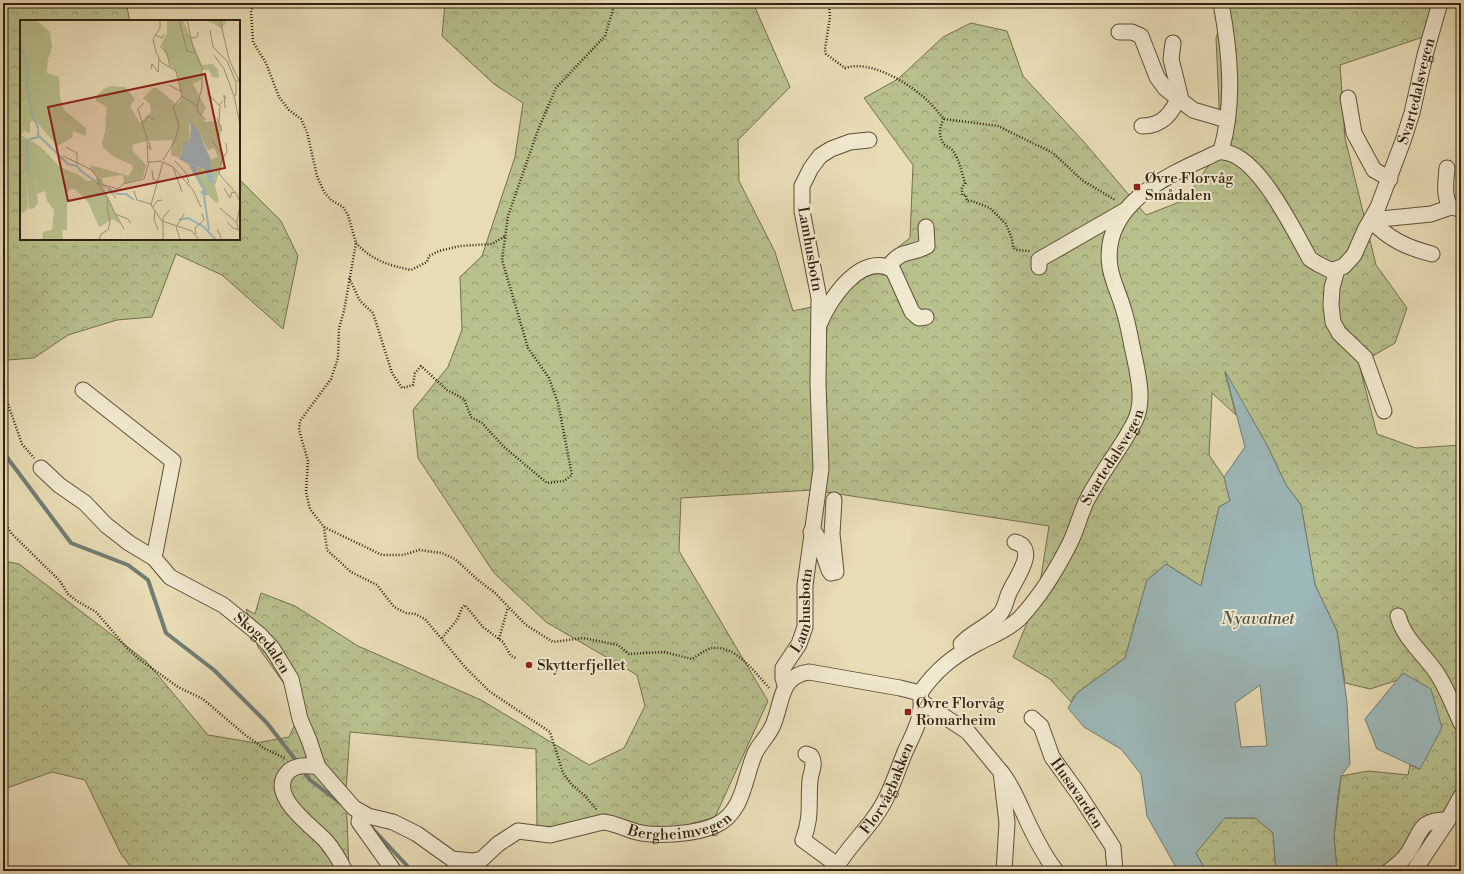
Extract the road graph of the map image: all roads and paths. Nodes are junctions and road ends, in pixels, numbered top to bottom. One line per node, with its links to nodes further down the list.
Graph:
1 (255, 3): 22 (path)
2 (615, 3): 21 (path)
3 (829, 3): 10 (path)
4 (1220, 3): 11 (street)
5 (1440, 3): 16 (street, Svartedalsvegen)
6 (1120, 32): 9 (street)
7 (1173, 43): 9 (street)
8 (1348, 98): 16 (street)
9 (1178, 99): 11 (street); 12 (street)
10 (944, 120): 17 (path); 23 (path)
11 (1228, 120): 14 (street)
12 (1142, 126)
13 (869, 140): 30 (street, Lamhusbotn)
14 (1221, 151): 17 (street, Svartedalsvegen); 27 (street)
15 (1447, 168): 18 (street)
16 (1390, 179): 19 (street, Svartedalsvegen)
17 (1126, 208): 23 (street, Svartedalsvegen); 45 (street, Svartedalsvegen)
18 (1456, 208): 19 (street)
19 (1371, 220): 24 (street); 27 (street, Svartedalsvegen)
20 (926, 227): 25 (street)
21 (505, 235): 22 (path); 28 (path)
22 (356, 243): 28 (path)
23 (1050, 253): 26 (street, Svartedalsvegen)
24 (1432, 254)
25 (889, 267): 29 (street); 30 (street, Lamhusbotn)
26 (1039, 267)
27 (1337, 269): 33 (street)
28 (349, 277): 37 (path)
29 (926, 317)
30 (818, 327): 38 (street, Lamhusbotn)
31 (3, 390): 34 (path)
32 (83, 390): 40 (street)
33 (1384, 411)
34 (41, 468): 40 (street, Skogedalen)
35 (834, 500): 38 (street, Lamhusbotn)
36 (3, 520): 53 (path)
37 (324, 527): 41 (path); 43 (path)
38 (811, 532): 47 (street, Lamhusbotn)
39 (1015, 542): 45 (street, Svartedalsvegen)
40 (154, 558): 54 (street, Skogedalen)
41 (508, 606): 44 (path); 49 (path)
42 (1398, 616): 51 (street)
43 (442, 638): 44 (path); 59 (path)
44 (499, 639): 46 (path)
45 (957, 656): 48 (street, Svartedalsvegen)
46 (516, 658)
47 (785, 684): 48 (street); 49 (street, Bergheimvegen)
48 (921, 698): 55 (street); 60 (street, Florvågbakken)
49 (781, 701): 59 (street, Bergheimvegen)
50 (1032, 718): 65 (street, Husavarden)
51 (1461, 723)
52 (806, 754): 60 (street, Florvågbakken)
53 (301, 765): 54 (street); 61 (street)
54 (318, 767): 57 (street, Bergheimvegen)
55 (1002, 772): 63 (street); 64 (street)
56 (1461, 796): 58 (street)
57 (362, 813): 59 (street, Bergheimvegen); 62 (street)
58 (1448, 820): 66 (street); 67 (street)
59 (602, 822)
60 (836, 868)
61 (345, 871)
62 (394, 871)
63 (1004, 871)
64 (1056, 871)
65 (1115, 871)
66 (1389, 871)
67 (1414, 871)

